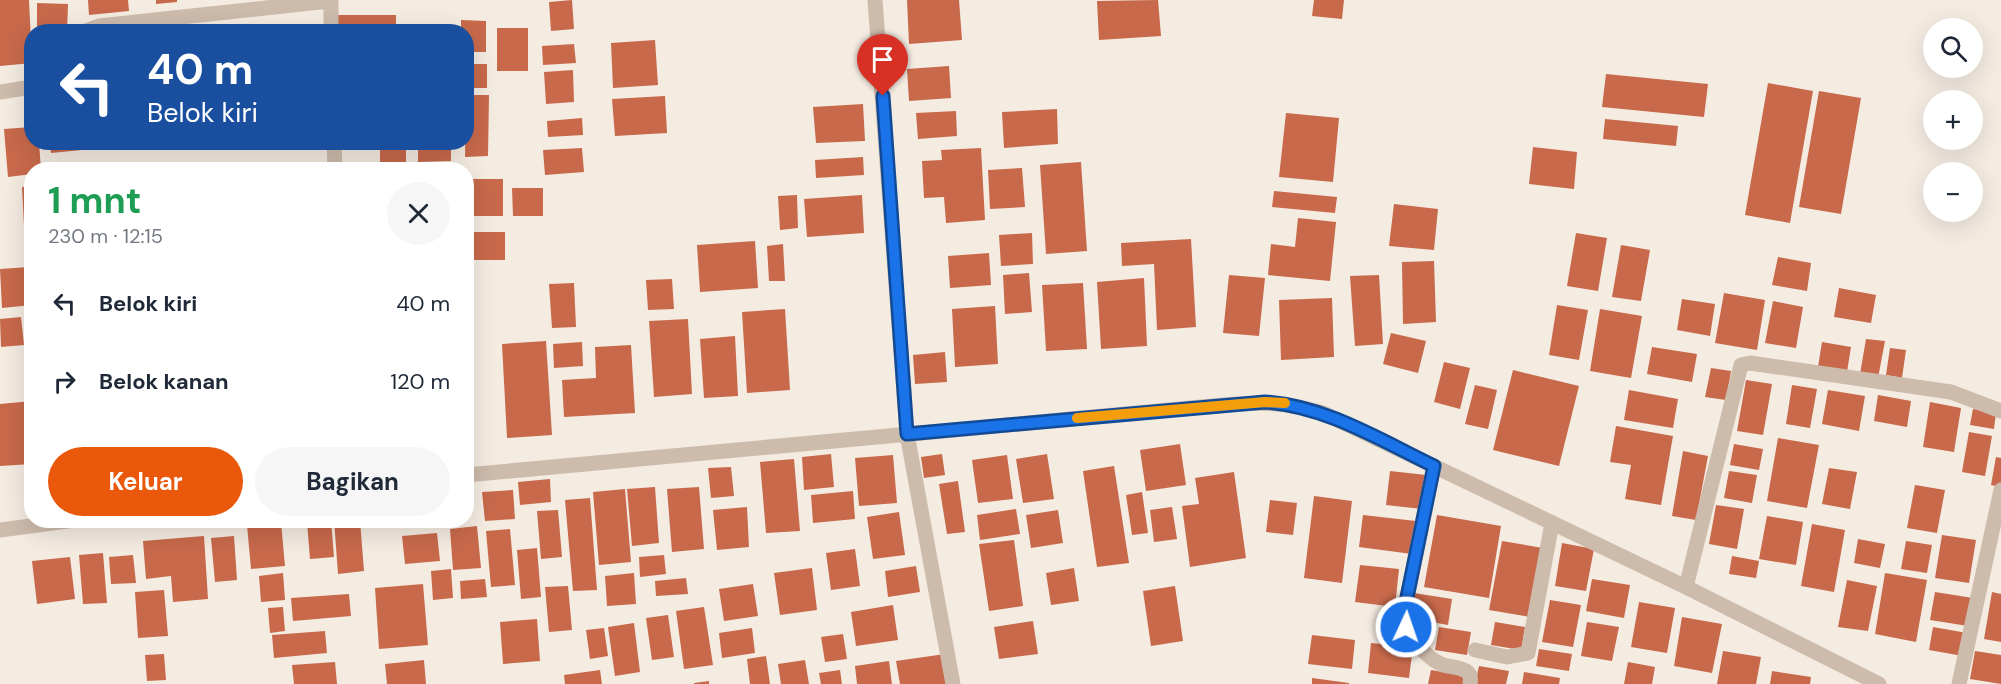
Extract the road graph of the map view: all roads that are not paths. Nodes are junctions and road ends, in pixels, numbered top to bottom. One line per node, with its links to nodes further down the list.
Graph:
1 (875, 0): 8 (street)
2 (330, 1): 3 (street); 4 (street)
3 (117, 24)
4 (331, 24)
5 (24, 88): 6 (street)
6 (0, 92)
7 (2001, 411): 15 (street)
8 (907, 434): 9 (street); 10 (street); 17 (street)
9 (1434, 466): 12 (street); 18 (street)
10 (474, 475)
11 (2001, 490): 20 (street)
12 (1552, 523): 15 (street); 16 (street)
13 (24, 527): 14 (street)
14 (0, 530)
15 (1686, 587): 19 (street)
16 (1475, 650)
17 (953, 684)
18 (1470, 684)
19 (1879, 684)
20 (1959, 684)

